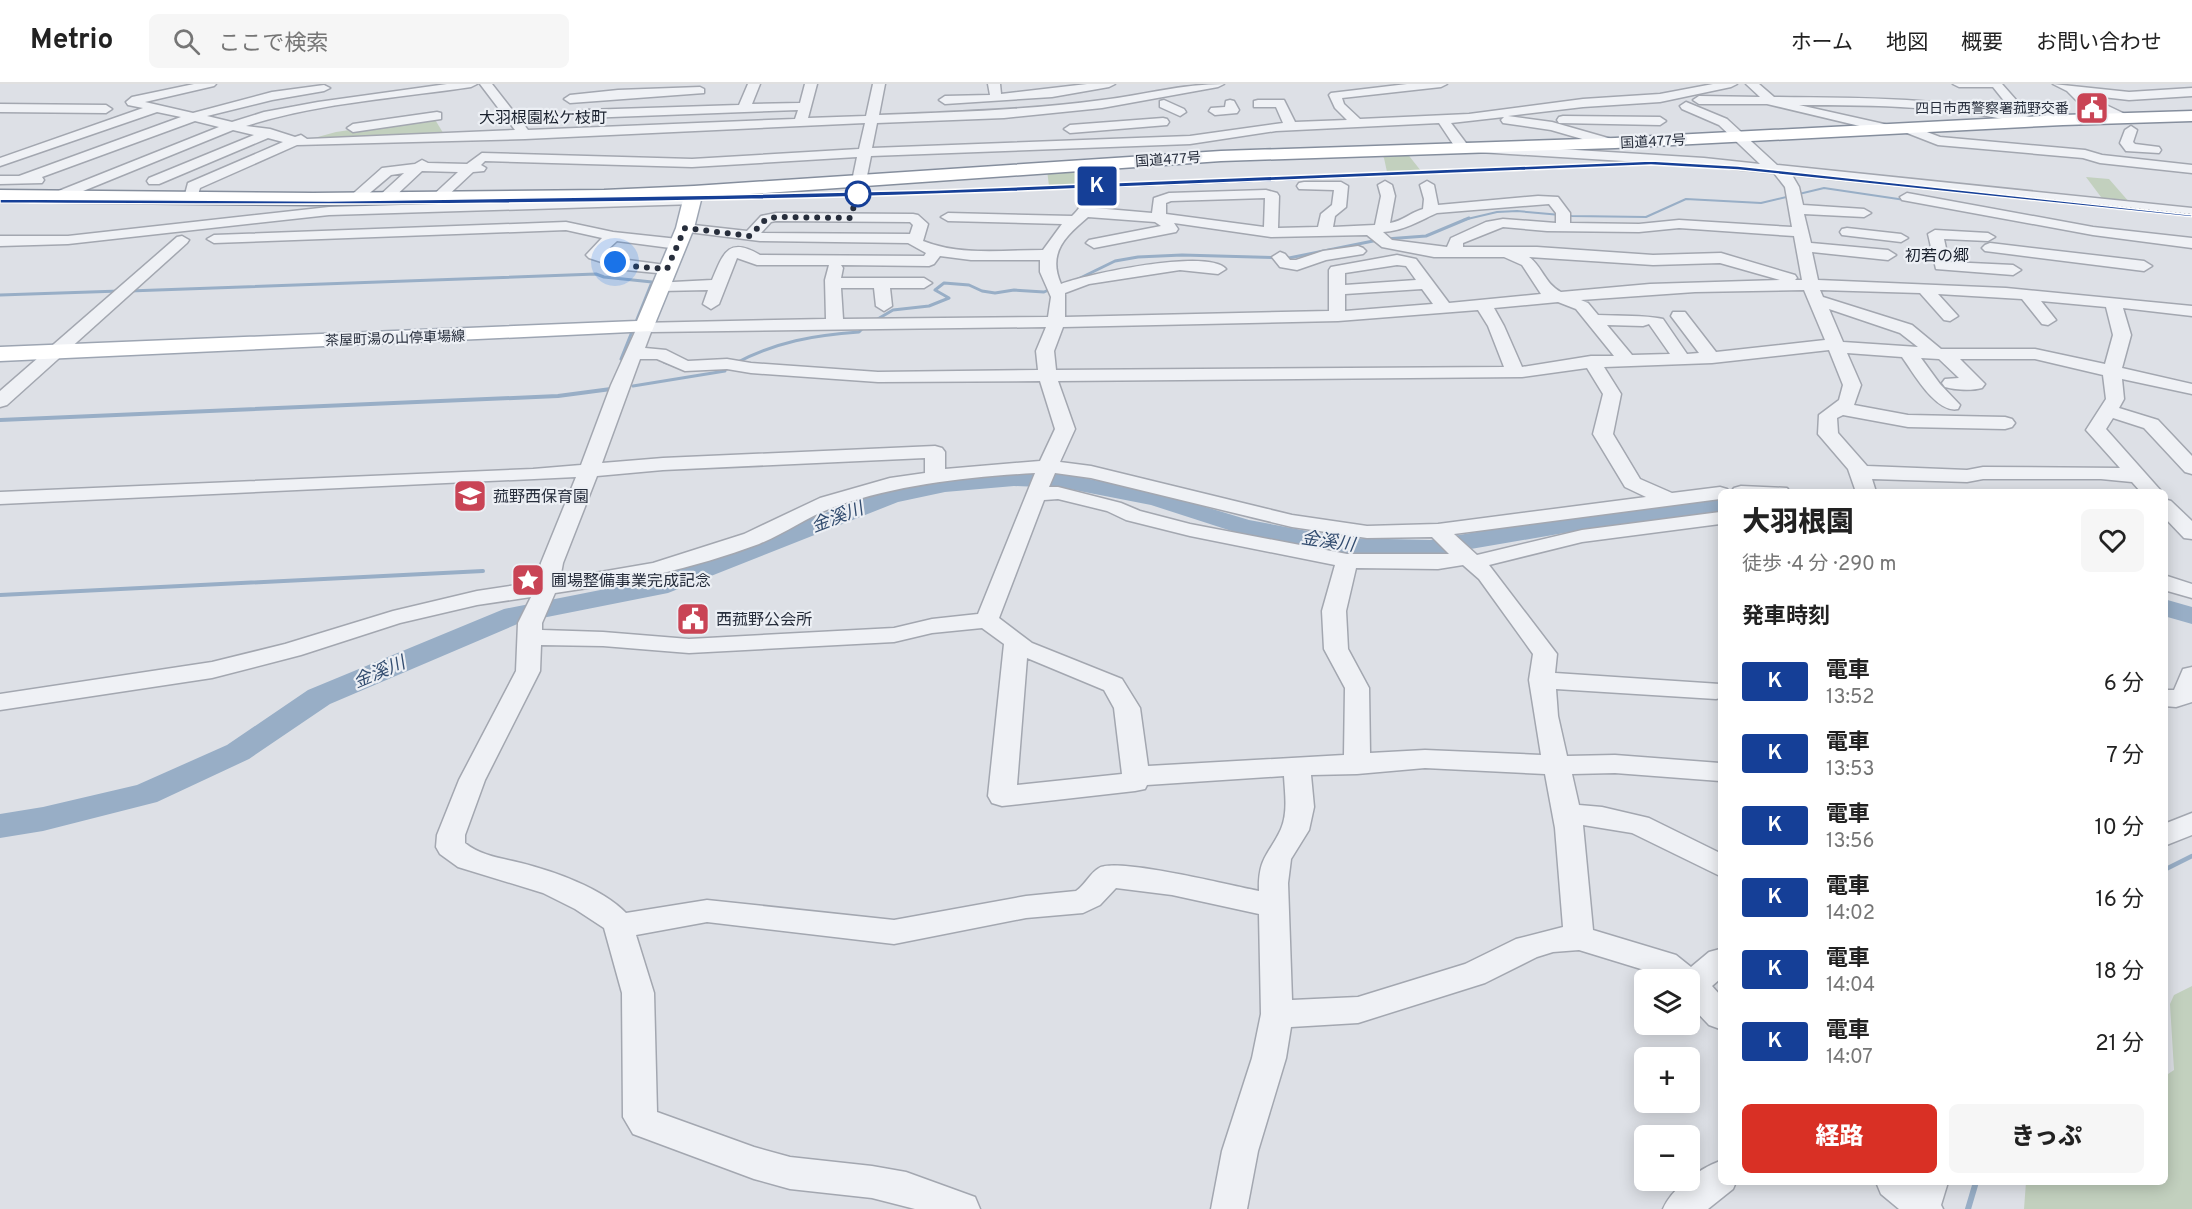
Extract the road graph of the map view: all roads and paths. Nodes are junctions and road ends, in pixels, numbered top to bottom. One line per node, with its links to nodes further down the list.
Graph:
1 (210, 84): 19 (street)
2 (276, 84): 21 (street)
3 (471, 84): 26 (street)
4 (486, 84): 86 (street)
5 (754, 84): 51 (street)
6 (811, 84): 46 (street)
7 (879, 84): 68 (street)
8 (946, 84): 37 (street)
9 (994, 84): 35 (street)
10 (1109, 84): 35 (street)
11 (1213, 84): 31 (street)
12 (1441, 84): 74 (street)
13 (1643, 84): 36 (street)
14 (1731, 84): 20 (street)
15 (1752, 84): 40 (street)
16 (1959, 84): 18 (street)
17 (1995, 84): 18 (street); 66 (street)
18 (1978, 85): 44 (street)
19 (181, 86): 38 (street)
20 (1708, 86): 36 (street)
21 (256, 87)
22 (334, 87): 59 (street)
23 (559, 87): 45 (street)
24 (1621, 87): 36 (street)
25 (2070, 87): 29 (street); 76 (street)
26 (418, 88): 42 (street); 77 (street)
27 (701, 91): 45 (street); 53 (street)
28 (1564, 91): 41 (street)
29 (2192, 92)
30 (220, 93): 50 (street)
31 (1165, 93): 34 (street); 54 (street); 56 (street)
32 (1270, 94): 79 (street)
33 (1528, 95): 48 (street)
34 (1190, 97)
35 (996, 98): 37 (street)
36 (1663, 98): 39 (street); 41 (street); 61 (street)
37 (945, 100): 63 (street)
38 (132, 102): 50 (street); 52 (street)
39 (1750, 102): 40 (street); 61 (street)
40 (1772, 102): 71 (street); 81 (street)
41 (1583, 103): 48 (street); 69 (street)
42 (429, 104): 57 (street); 60 (street)
43 (1230, 104): 55 (street)
44 (1995, 105)
45 (577, 106): 53 (street); 83 (street)
46 (805, 106): 51 (street); 75 (street)
47 (1395, 106): 65 (street)
48 (1549, 107): 58 (street)
49 (0, 108): 52 (street)
50 (157, 108): 59 (street); 103 (street)
51 (744, 108): 53 (street)
52 (106, 109): 67 (street)
53 (692, 111)
54 (1050, 111): 63 (street); 82 (street)
55 (1215, 111)
56 (1180, 112)
57 (352, 115)
58 (1484, 115): 64 (street); 80 (street)
59 (192, 116): 77 (street); 116 (street)
60 (437, 116): 90 (street); 91 (street)
61 (1711, 116): 88 (street)
62 (2192, 116): 76 (highway, 国道477号)
63 (944, 117): 68 (street)
64 (1442, 119): 65 (street); 89 (street)
65 (1412, 120): 74 (street)
66 (2063, 120): 71 (highway, 国道477号); 76 (highway, 国道477号)
67 (68, 121)
68 (873, 121): 75 (street); 99 (street)
69 (1617, 121): 70 (street); 80 (street)
70 (1660, 121)
71 (2030, 121): 81 (highway, 国道477号)
72 (1163, 122): 73 (street)
73 (1141, 123): 82 (street); 93 (street)
74 (1357, 123): 79 (street)
75 (800, 124): 83 (street)
76 (2126, 124): 98 (street)
77 (232, 126): 84 (street); 117 (street)
78 (290, 126): 84 (street)
79 (1290, 126): 93 (street)
80 (1556, 127): 94 (street)
81 (1898, 128): 88 (highway, 国道477号); 92 (street)
82 (1065, 129): 95 (street)
83 (575, 133): 86 (street)
84 (266, 134): 91 (street); 118 (street)
85 (998, 134): 96 (street)
86 (525, 135): 90 (street)
87 (961, 135): 97 (street)
88 (1739, 136): 94 (highway, 国道477号); 110 (street)
89 (1469, 137): 94 (highway, 国道477号); 106 (highway, 国道477号); 110 (street)
90 (451, 138): 91 (street)
91 (296, 141): 119 (street)
92 (1935, 141): 100 (street); 108 (street)
93 (1151, 142): 95 (street)
94 (1610, 143)
95 (1051, 146): 96 (street); 106 (street)
96 (1004, 147): 97 (street)
97 (965, 148): 99 (street)
98 (2154, 150)
99 (864, 153): 105 (street); 120 (street)
100 (1929, 153)
101 (482, 157): 102 (street); 104 (street); 107 (street)
102 (589, 161): 105 (street); 105 (street); 113 (street)
103 (0, 162)
104 (423, 162): 107 (street); 112 (street); 130 (street)
105 (658, 162): 114 (street)
106 (1077, 166): 120 (highway, 国道477号); 143 (street)
107 (471, 167): 109 (street); 128 (street)
108 (2192, 169)
109 (506, 171)
110 (1778, 171): 134 (street); 136 (street); 140 (street)
111 (366, 172): 112 (street)
112 (388, 172): 129 (street)
113 (568, 175)
114 (638, 176)
115 (0, 180): 116 (street)
116 (21, 180): 117 (street)
117 (95, 181): 118 (street); 125 (street)
118 (142, 181): 119 (street)
119 (205, 181): 127 (street)
120 (859, 181): 126 (highway, 国道477号)
121 (1385, 185): 154 (street)
122 (1427, 185): 132 (street)
123 (1304, 186): 146 (street)
124 (0, 196): 125 (highway, 国道477号)
125 (56, 197): 127 (highway, 国道477号)
126 (692, 197): 128 (highway, 国道477号); 151 (main road); 159 (street)
127 (191, 198): 129 (highway, 国道477号)
128 (437, 198): 130 (highway, 国道477号)
129 (354, 199): 130 (highway, 国道477号)
130 (384, 199)
131 (815, 200): 138 (street)
132 (1430, 209): 142 (street); 154 (street)
133 (1685, 210): 144 (street)
134 (2192, 212)
135 (1864, 213): 140 (street)
136 (1993, 214): 160 (street); 162 (street)
137 (1767, 215): 140 (street)
138 (807, 217): 152 (street); 156 (street)
139 (948, 217): 143 (street)
140 (1798, 217): 144 (street); 170 (street); 190 (street)
141 (1159, 218): 143 (street); 148 (street); 148 (street); 149 (street)
142 (1563, 219): 145 (street); 165 (street)
143 (1074, 221): 161 (street); 169 (street)
144 (1691, 225): 145 (street)
145 (1626, 226): 179 (street)
146 (1325, 230): 148 (street); 154 (street)
147 (1847, 232): 153 (street)
148 (1272, 233)
149 (1139, 235): 161 (street); 163 (street)
150 (613, 236): 151 (street); 157 (street); 181 (street)
151 (682, 236): 152 (street); 181 (main road)
152 (750, 236): 156 (street)
153 (1884, 236): 155 (street); 170 (street)
154 (1380, 238): 165 (street); 172 (street); 174 (street)
155 (1901, 238)
156 (916, 239): 164 (street)
157 (182, 240): 167 (street); 210 (street)
158 (1685, 240): 173 (street)
159 (0, 241)
160 (1989, 242): 176 (street); 178 (street); 178 (street)
161 (1094, 243): 171 (street)
162 (2192, 243)
163 (1159, 249)
164 (935, 251): 168 (street); 175 (street)
165 (1454, 253): 166 (street)
166 (1509, 254): 179 (street); 193 (street)
167 (0, 255)
168 (971, 255): 169 (street); 180 (street)
169 (1048, 255): 188 (street)
170 (1888, 255): 187 (street)
171 (1111, 259)
172 (1281, 259)
173 (1680, 259): 179 (street); 190 (street)
174 (1397, 260): 185 (street); 191 (street)
175 (836, 261): 182 (street); 186 (street)
176 (2144, 266)
177 (1218, 269): 188 (street)
178 (2013, 270): 192 (street)
179 (1616, 271): 190 (street); 193 (street)
180 (968, 273)
181 (663, 278): 186 (street); 207 (main road)
182 (833, 283): 183 (street); 206 (street)
183 (881, 283): 184 (street); 197 (street)
184 (924, 283)
185 (1427, 284): 191 (street); 198 (street)
186 (718, 285): 195 (street)
187 (1892, 287): 189 (street); 190 (street)
188 (1056, 288): 205 (street)
189 (1924, 288): 192 (street); 202 (street)
190 (1810, 289): 208 (street); 211 (street)
191 (1337, 290): 200 (street)
192 (2035, 295): 194 (street); 204 (street)
193 (1556, 296): 196 (street); 203 (street)
194 (2113, 302): 199 (street); 219 (street)
195 (711, 304)
196 (1483, 304): 198 (street); 218 (street)
197 (884, 306)
198 (1445, 309): 200 (street)
199 (2192, 311)
200 (1337, 316): 205 (street)
201 (1679, 316): 214 (street)
202 (1950, 316)
203 (1593, 320): 215 (street); 216 (street)
204 (2048, 320)
205 (1056, 323): 206 (street); 220 (street)
206 (835, 325): 207 (street)
207 (637, 328): 210 (main road, 茶屋町湯の山停車場線); 213 (street)
208 (1836, 346): 209 (street); 214 (street); 225 (street)
209 (1907, 351): 211 (street); 224 (street)
210 (54, 352): 212 (main road, 茶屋町湯の山停車場線); 223 (street)
211 (1940, 353): 219 (street); 221 (street)
212 (0, 354)
213 (632, 356): 220 (street); 231 (street)
214 (1712, 358): 215 (street)
215 (1682, 359): 216 (street)
216 (1626, 360): 217 (street)
217 (1591, 361): 218 (street); 240 (street)
218 (1515, 372): 220 (street)
219 (2112, 372): 222 (street); 226 (street)
220 (1047, 375): 235 (street)
221 (1951, 383)
222 (2192, 388)
223 (0, 401)
224 (1951, 405)
225 (1843, 409): 227 (street); 232 (street)
226 (2107, 410): 228 (street); 234 (street)
227 (2005, 423)
228 (2169, 444): 229 (street); 230 (street)
229 (2192, 445)
230 (2192, 468)
231 (590, 469): 233 (street); 239 (street); 248 (street)
232 (1859, 472): 234 (street); 236 (street)
233 (934, 476): 235 (street); 248 (street)
234 (2138, 476): 237 (street)
235 (1042, 481): 243 (street); 246 (street); 250 (street)
236 (1865, 489)
237 (2149, 489)
238 (1718, 494): 240 (street)
239 (0, 498)
240 (1671, 500): 243 (street)
241 (2168, 509): 244 (street)
242 (1718, 518): 245 (street)
243 (1440, 532): 245 (street)
244 (2192, 533)
245 (1467, 557): 246 (street); 254 (street)
246 (1347, 561): 258 (street)
247 (2168, 583): 249 (street)
248 (544, 591): 251 (street); 256 (street)
249 (2192, 591)
250 (987, 620): 251 (street); 252 (street)
251 (528, 635): 268 (street)
252 (1016, 642): 262 (street); 262 (street)
253 (2192, 675): 257 (street)
254 (1541, 680): 255 (street); 259 (street)
255 (1718, 691)
256 (0, 702)
257 (2177, 703)
258 (1357, 765): 259 (street); 260 (street)
259 (1555, 765): 261 (street); 263 (street)
260 (1297, 768): 262 (street); 267 (street)
261 (1718, 772)
262 (1136, 776)
263 (1567, 814): 266 (street); 269 (street)
264 (2192, 823): 265 (street)
265 (2168, 834)
266 (1718, 864)
267 (1272, 906): 268 (street); 274 (street)
268 (618, 925): 279 (street)
269 (1579, 938): 271 (street); 274 (street)
270 (1718, 962): 272 (street)
271 (1671, 969)
272 (1700, 975)
273 (1700, 995): 275 (street)
274 (1277, 1014): 280 (street)
275 (1718, 1014)
276 (1718, 1179): 281 (street)
277 (1899, 1185): 278 (street)
278 (1925, 1202)
279 (962, 1209)
280 (1229, 1209)
281 (1681, 1209)

